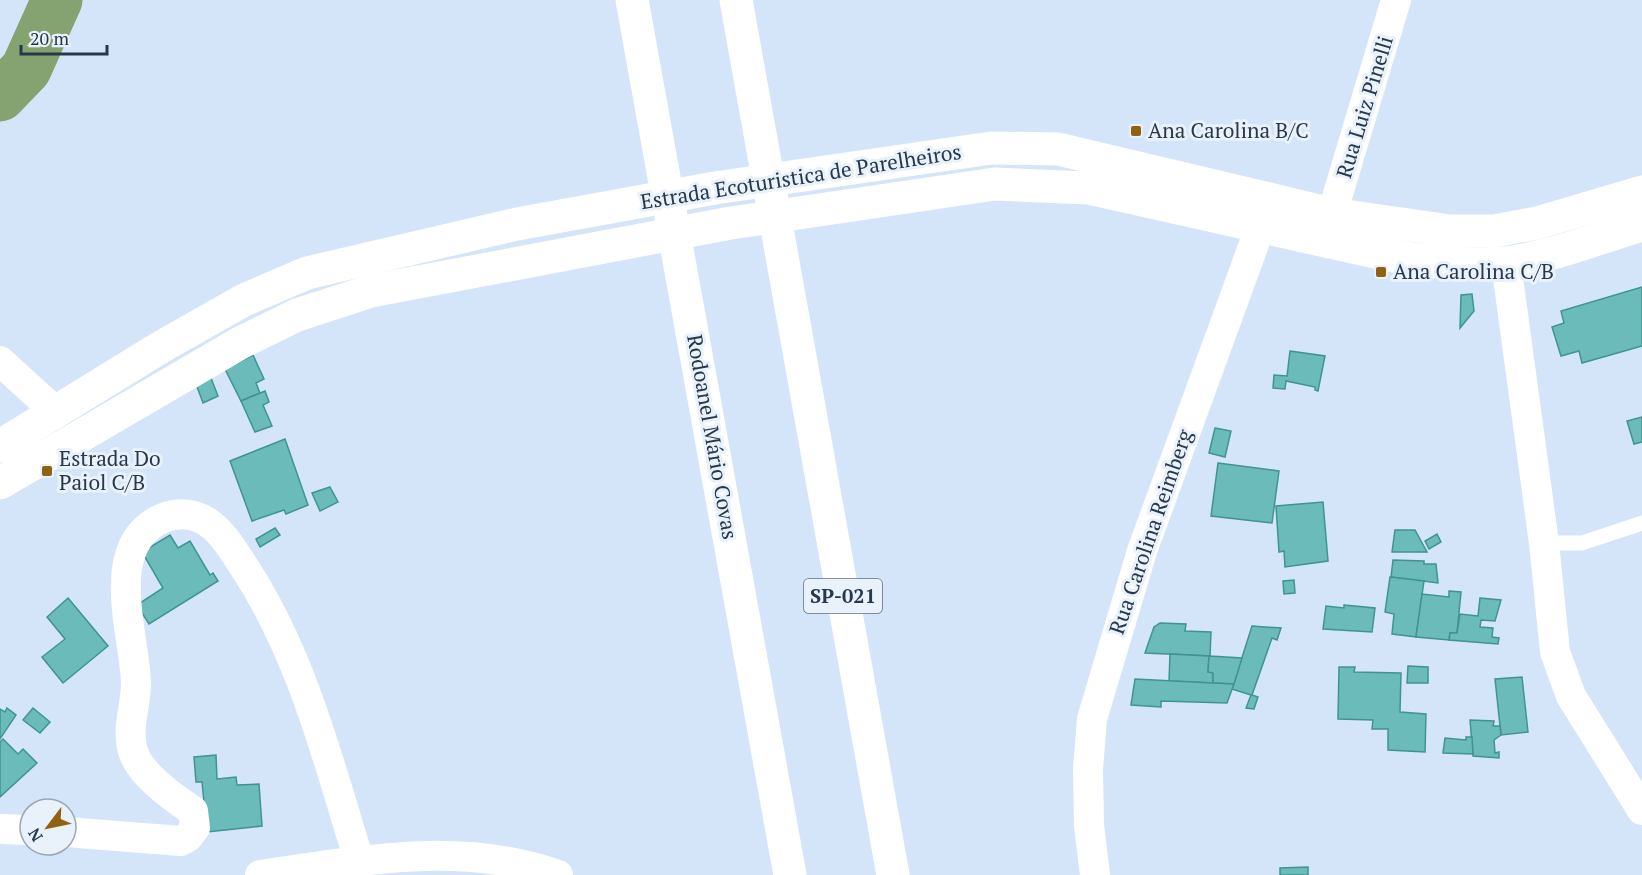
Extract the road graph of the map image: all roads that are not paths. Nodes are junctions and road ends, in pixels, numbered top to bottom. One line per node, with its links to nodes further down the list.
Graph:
1 (632, 0): 22 (main road, Rodoanel Mário Covas)
2 (736, 0): 23 (main road, SP-021)
3 (1396, 0): 6 (street, Rua Luiz Pinelli)
4 (1642, 192): 6 (main road, Estrada Ecoturistica de Parelheiros)
5 (1266, 212): 6 (main road, Estrada Ecoturistica de Parelheiros); 8 (main road, Estrada Ecoturistica de Parelheiros); 10 (main road, Estrada Ecoturistica de Parelheiros); 12 (main road, Estrada Ecoturistica de Parelheiros); 24 (street, Rua Carolina Reimberg)
6 (1332, 214)
7 (1642, 225): 8 (main road, Estrada Ecoturistica de Parelheiros)
8 (1506, 263): 14 (street)
9 (0, 361): 10 (street)
10 (56, 412): 11 (main road, Estrada Ecoturistica de Parelheiros)
11 (0, 446)
12 (0, 483)
13 (1642, 524): 14 (lane)
14 (1544, 543): 15 (street)
15 (1642, 810)
16 (0, 829): 17 (street)
17 (18, 830)
18 (78, 832): 19 (street)
19 (359, 860): 20 (street); 21 (street)
20 (260, 875)
21 (558, 875)
22 (790, 875)
23 (893, 875)
24 (1095, 875)

